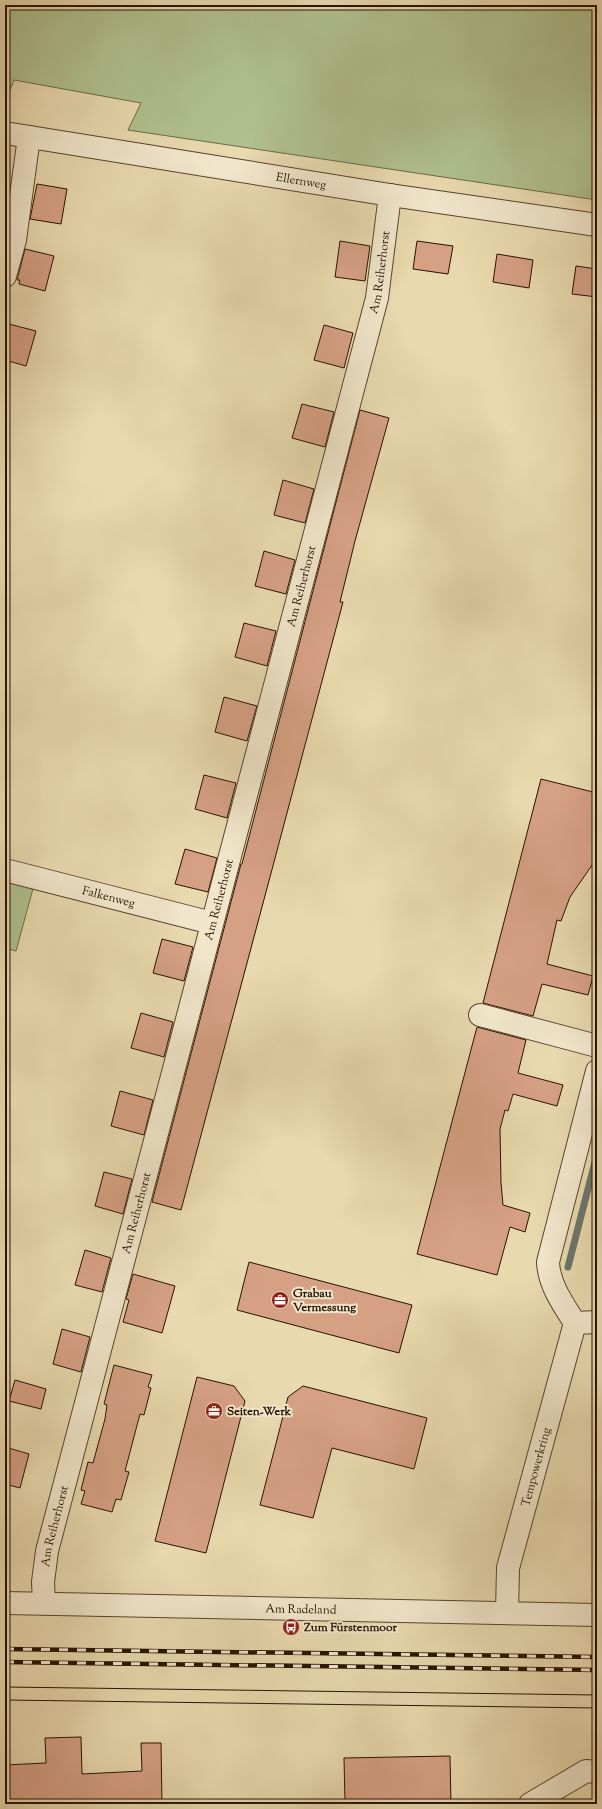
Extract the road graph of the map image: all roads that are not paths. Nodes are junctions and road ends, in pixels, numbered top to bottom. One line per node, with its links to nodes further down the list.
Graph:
1 (5, 133): 2 (street, Ellernweg)
2 (29, 137): 3 (street, Ellernweg); 5 (street)
3 (390, 195): 4 (street, Ellernweg); 7 (street, Am Reiherhorst)
4 (597, 225)
5 (5, 276)
6 (5, 870): 7 (street, Falkenweg)
7 (212, 923): 14 (street, Am Reiherhorst)
8 (480, 1015): 9 (street)
9 (597, 1046)
10 (597, 1071): 12 (street)
11 (597, 1322): 12 (street)
12 (575, 1323): 15 (street, Tempowerkring)
13 (5, 1603): 14 (street, Am Radeland)
14 (44, 1603): 15 (street, Am Radeland)
15 (507, 1612): 16 (street, Am Radeland)
16 (597, 1614)
17 (597, 1772): 18 (street)
18 (560, 1796): 19 (street)
19 (530, 1804)

